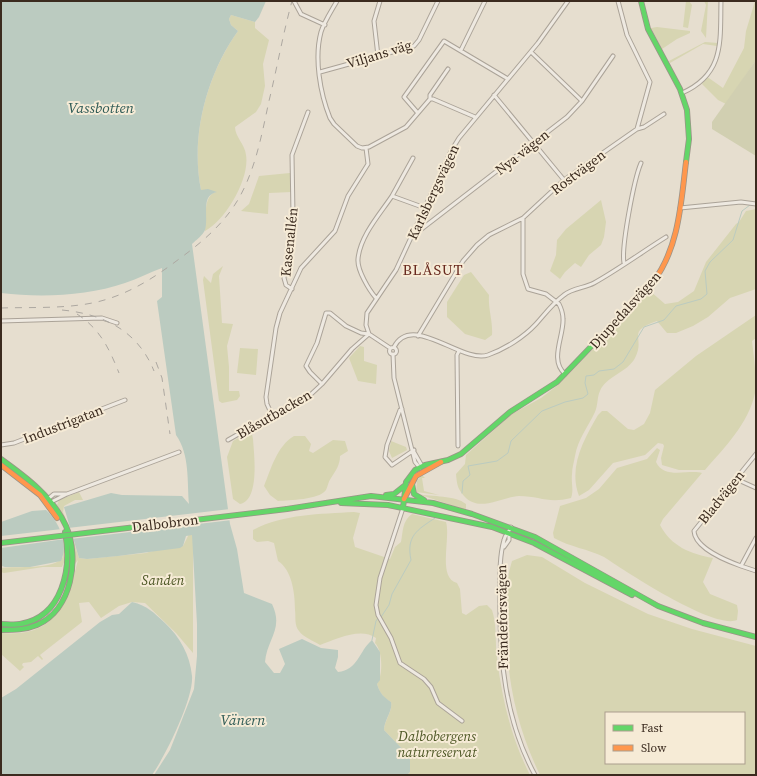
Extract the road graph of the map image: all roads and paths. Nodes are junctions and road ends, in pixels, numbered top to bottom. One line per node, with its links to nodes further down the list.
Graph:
1 (294, 1): 10 (street)
2 (337, 1): 10 (street)
3 (380, 1): 13 (street)
4 (438, 1): 13 (street, Viljans väg)
5 (485, 1): 11 (street)
6 (568, 1): 12 (street, Karlsbergsvägen)
7 (618, 1): 26 (street)
8 (641, 1): 18 (main road, Djupedalsvägen)
9 (721, 1): 18 (street)
10 (325, 25): 16 (street)
11 (461, 50): 17 (street); 23 (street)
12 (531, 52): 17 (street, Karlsbergsvägen); 21 (street)
13 (378, 56): 16 (street, Viljans väg)
14 (613, 56): 21 (street, Nya vägen)
15 (448, 69): 20 (street)
16 (320, 72): 28 (street)
17 (508, 79): 19 (street, Karlsbergsvägen)
18 (682, 92): 35 (main road, Djupedalsvägen)
19 (494, 95): 25 (street, Karlsbergsvägen); 27 (street)
20 (430, 99): 23 (street); 25 (street)
21 (582, 100): 27 (street, Nya vägen)
22 (308, 112): 40 (street, Kasenallén)
23 (417, 112): 28 (street)
24 (664, 114): 26 (street, Rostvägen)
25 (475, 117): 34 (street, Karlsbergsvägen)
26 (637, 129): 31 (street, Rostvägen)
27 (535, 143): 31 (street); 37 (street, Nya vägen)
28 (366, 148): 40 (street)
29 (413, 158): 32 (street)
30 (641, 163): 39 (street)
31 (564, 180): 36 (street, Rostvägen)
32 (392, 196): 34 (street); 41 (street)
33 (756, 204): 35 (street)
34 (425, 208): 37 (street, Karlsbergsvägen)
35 (680, 208): 51 (main road, Djupedalsvägen)
36 (523, 218): 42 (street); 46 (street, Rostvägen)
37 (416, 231): 41 (street, Karlsbergsvägen)
38 (666, 237): 39 (street)
39 (624, 263): 42 (street)
40 (292, 289): 55 (street, Kasenallén)
41 (376, 298): 45 (street, Karlsbergsvägen)
42 (557, 301): 49 (street); 51 (street)
43 (1, 321): 44 (street)
44 (117, 323)
45 (369, 334): 48 (street); 52 (street, Blåsutbacken); 52 (street)
46 (418, 336): 47 (street); 49 (street)
47 (394, 347): 48 (street); 50 (street)
48 (390, 348): 50 (street)
49 (459, 351): 58 (street)
50 (394, 354): 54 (street)
51 (565, 374): 64 (main road, Djupedalsvägen)
52 (322, 384): 55 (street, Blåsutbacken)
53 (125, 400): 57 (street, Industrigatan)
54 (402, 409): 59 (street); 59 (street)
55 (272, 415): 56 (street, Blåsutbacken)
56 (228, 440)
57 (1, 445)
58 (458, 446)
59 (414, 451): 64 (street)
60 (179, 452): 69 (street)
61 (756, 454): 65 (street, Bladvägen)
62 (1, 459): 72 (main road)
63 (1, 465): 72 (main road)
64 (421, 467): 66 (main road, Djupedalsvägen); 67 (main road, Djupedalsvägen)
65 (736, 479): 68 (street); 80 (street, Bladvägen)
66 (412, 480): 71 (main road, Djupedalsvägen); 74 (main road)
67 (404, 486): 70 (main road); 71 (main road, Djupedalsvägen)
68 (756, 488)
69 (67, 494): 72 (street); 72 (street)
70 (380, 496): 71 (main road, Dalbobron); 73 (main road, Dalbobron)
71 (404, 499): 74 (main road, Dalbobron); 75 (main road, Djupedalsvägen)
72 (49, 501): 83 (main road); 84 (main road)
73 (330, 503): 75 (main road, Dalbobron); 79 (main road, Dalbobron, bridge)
74 (433, 503): 76 (main road)
75 (404, 508): 77 (main road, Dalbobron); 86 (street)
76 (511, 527): 77 (street, Frändeforsvägen); 82 (main road)
77 (509, 533): 82 (main road, Dalbobron); 87 (street, Frändeforsvägen)
78 (756, 538): 80 (street)
79 (1, 543)
80 (741, 566): 81 (street)
81 (756, 571)
82 (645, 600): 85 (main road)
83 (1, 624)
84 (1, 630)
85 (756, 637)
86 (462, 721)
87 (535, 775)

